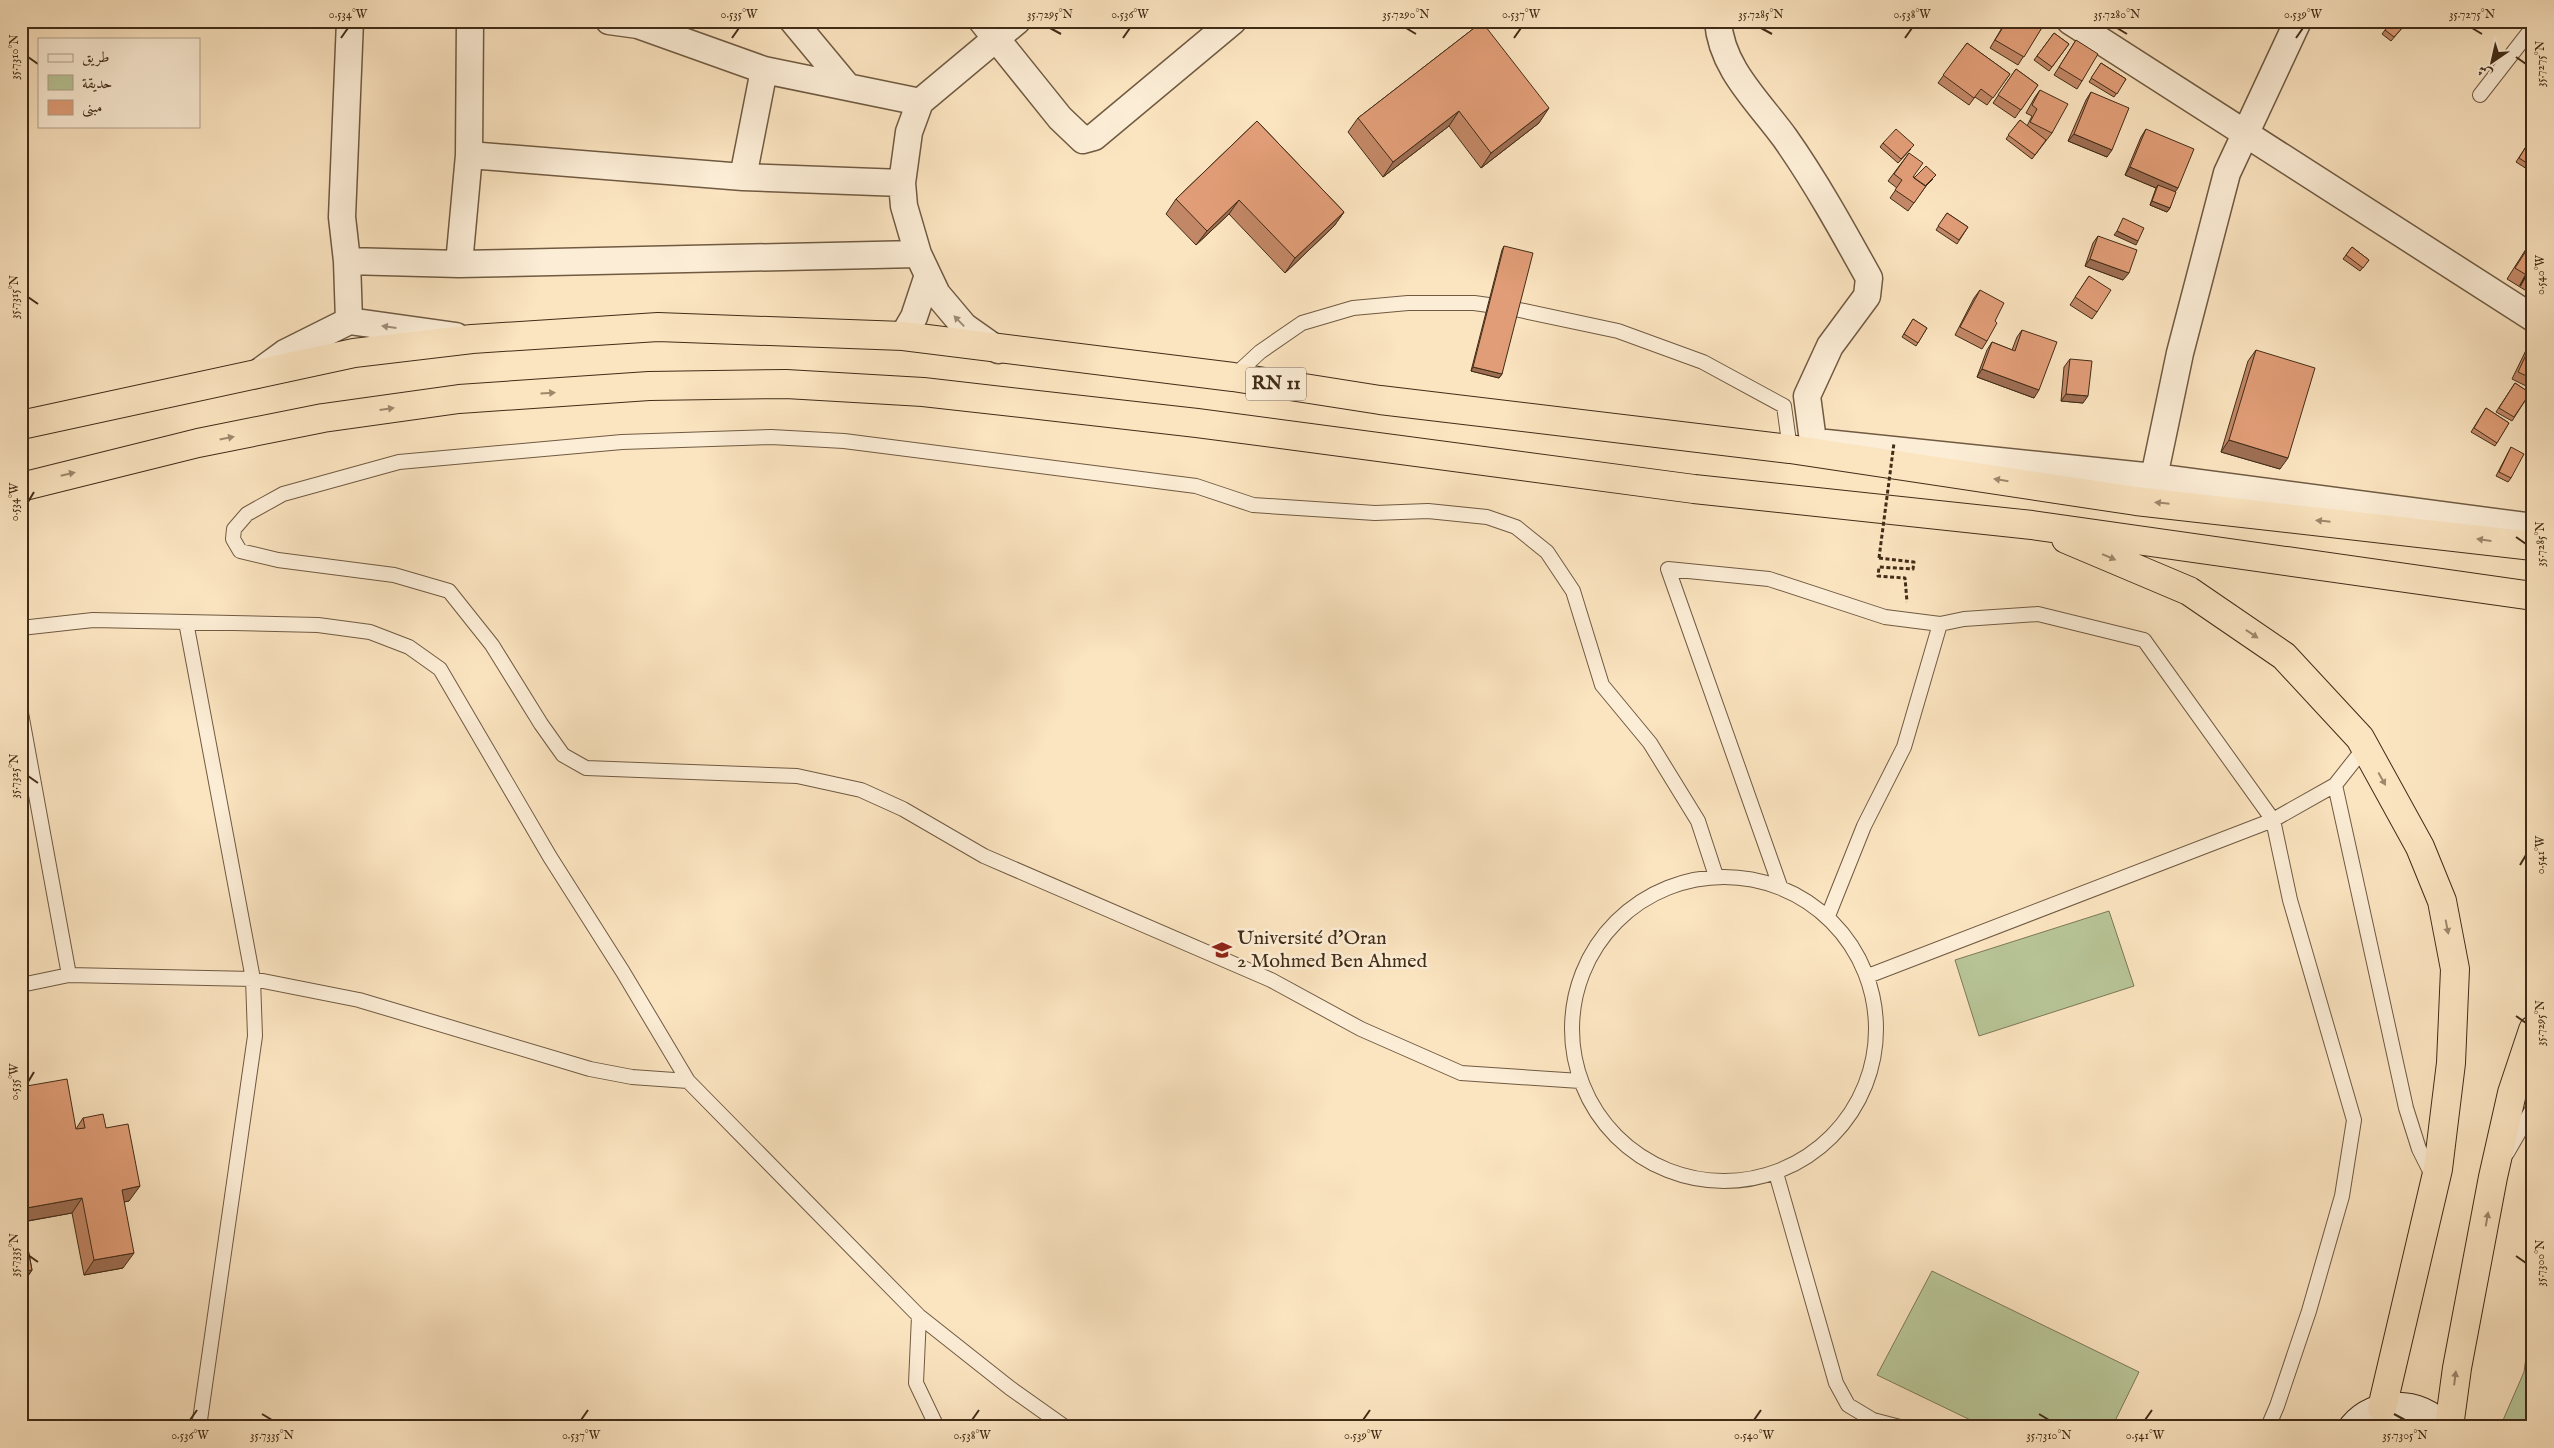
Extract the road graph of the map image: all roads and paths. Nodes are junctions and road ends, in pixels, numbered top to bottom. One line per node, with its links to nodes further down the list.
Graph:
1 (350, 21): 21 (street)
2 (470, 21): 18 (street)
3 (609, 21): 10 (street)
4 (793, 21): 14 (street)
5 (1017, 21): 12 (street)
6 (1233, 21): 12 (street)
7 (1718, 21): 33 (street)
8 (2070, 21): 17 (street)
9 (2298, 21): 17 (street)
10 (636, 23): 13 (street)
11 (2533, 27): 15 (lane)
12 (988, 30): 16 (street)
13 (764, 70): 14 (street); 19 (street)
14 (847, 86): 16 (street)
15 (2480, 96)
16 (920, 102): 20 (street)
17 (2244, 134): 24 (street); 34 (street)
18 (469, 155): 19 (street); 22 (street)
19 (743, 178): 20 (street)
20 (902, 183): 23 (street)
21 (348, 261): 22 (street); 25 (street)
22 (459, 264): 23 (street)
23 (923, 265): 26 (street); 28 (street, one-way to 23)
24 (2533, 318)
25 (349, 321): 27 (street, one-way to 25); 29 (street)
26 (903, 336): 27 (highway, RN 11); 28 (highway, RN 11)
27 (472, 339): 29 (highway, RN 11)
28 (998, 350): 30 (highway, RN 11)
29 (255, 375): 31 (highway, RN 11)
30 (1233, 377): 33 (highway, RN 11); 33 (lane)
31 (21, 425)
32 (1894, 443): 40 (path, bridge)
33 (1801, 445): 34 (street); 38 (highway, RN 11, one-way to 33)
34 (2154, 478): 37 (street)
35 (21, 486): 36 (highway, RN 11, one-way to 36)
36 (2032, 525): 39 (highway, RN 11); 45 (highway, one-way to 45)
37 (2533, 526)
38 (2533, 546)
39 (2533, 596)
40 (1908, 620): 42 (lane); 49 (lane)
41 (186, 622): 43 (lane); 53 (lane); 56 (lane)
42 (1940, 624): 47 (lane); 50 (lane)
43 (21, 628)
44 (21, 713): 51 (lane)
45 (2365, 747): 46 (lane); 61 (highway, one-way to 61)
46 (2335, 786): 47 (lane); 61 (lane)
47 (2273, 820): 52 (lane); 68 (lane)
48 (1716, 876): 49 (lane); 57 (lane); 57 (lane)
49 (1780, 886): 50 (lane)
50 (1828, 916): 52 (lane)
51 (69, 975): 53 (lane); 54 (lane)
52 (1868, 976): 59 (lane)
53 (253, 979): 56 (lane); 64 (lane)
54 (21, 985)
55 (2533, 1030): 60 (highway)
56 (688, 1081): 62 (lane)
57 (1580, 1081): 59 (lane)
58 (2533, 1108): 60 (lane)
59 (1776, 1173): 67 (lane)
60 (2494, 1177): 71 (highway, one-way to 60)
61 (2435, 1181): 63 (highway)
62 (919, 1316): 65 (lane); 66 (lane)
63 (2382, 1408): 69 (main road); 70 (main road)
64 (199, 1427)
65 (937, 1427)
66 (1065, 1427)
67 (1900, 1427)
68 (2268, 1427)
69 (2353, 1427)
70 (2442, 1427)
71 (2449, 1427)

